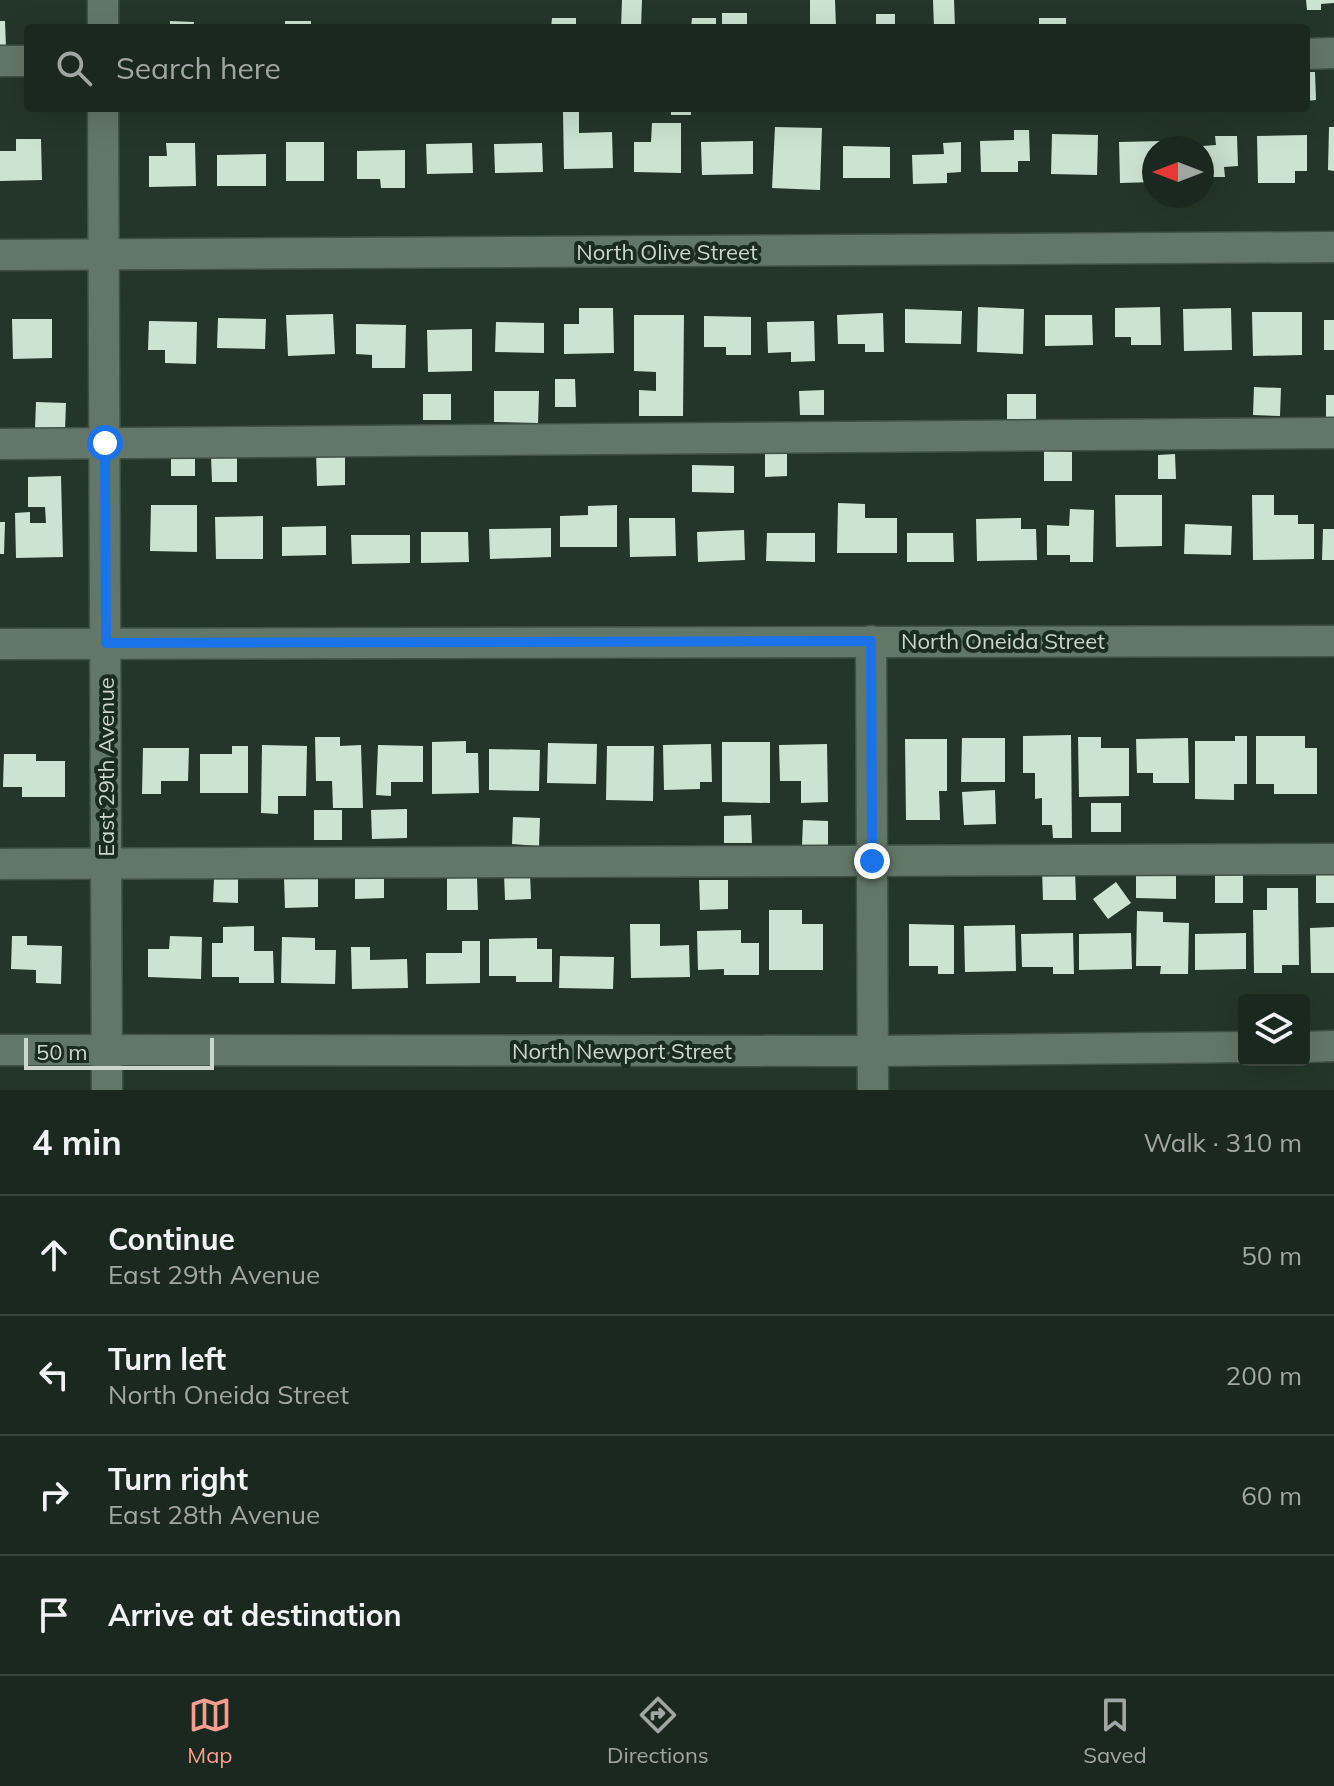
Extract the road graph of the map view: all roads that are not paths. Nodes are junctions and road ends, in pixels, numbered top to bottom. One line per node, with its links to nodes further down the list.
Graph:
1 (103, 0): 2 (street)
2 (103, 24)
3 (1334, 53): 4 (street)
4 (1310, 54)
5 (0, 61): 6 (street)
6 (24, 61)
7 (103, 112): 10 (street, East 29th Avenue)
8 (1334, 247): 10 (street, North Olive Street)
9 (0, 255): 10 (street, North Olive Street)
10 (104, 256): 12 (street, East 29th Avenue)
11 (1334, 433): 12 (street)
12 (105, 443): 13 (street); 16 (street, East 29th Avenue)
13 (0, 444)
14 (871, 641): 15 (street, North Oneida Street); 16 (street, North Oneida Street); 19 (street)
15 (1334, 641)
16 (106, 643): 17 (street, North Oneida Street); 21 (street, East 29th Avenue)
17 (0, 644)
18 (1334, 859): 19 (street)
19 (872, 861): 21 (street); 27 (street)
20 (0, 864): 21 (street)
21 (106, 864): 26 (street, East 29th Avenue)
22 (1334, 1046): 24 (street)
23 (1238, 1047): 27 (street, North Newport Street)
24 (1310, 1047)
25 (0, 1050): 26 (street, North Newport Street)
26 (107, 1050): 27 (street, North Newport Street); 28 (street, East 29th Avenue)
27 (872, 1051): 29 (street)
28 (107, 1090)
29 (873, 1090)

